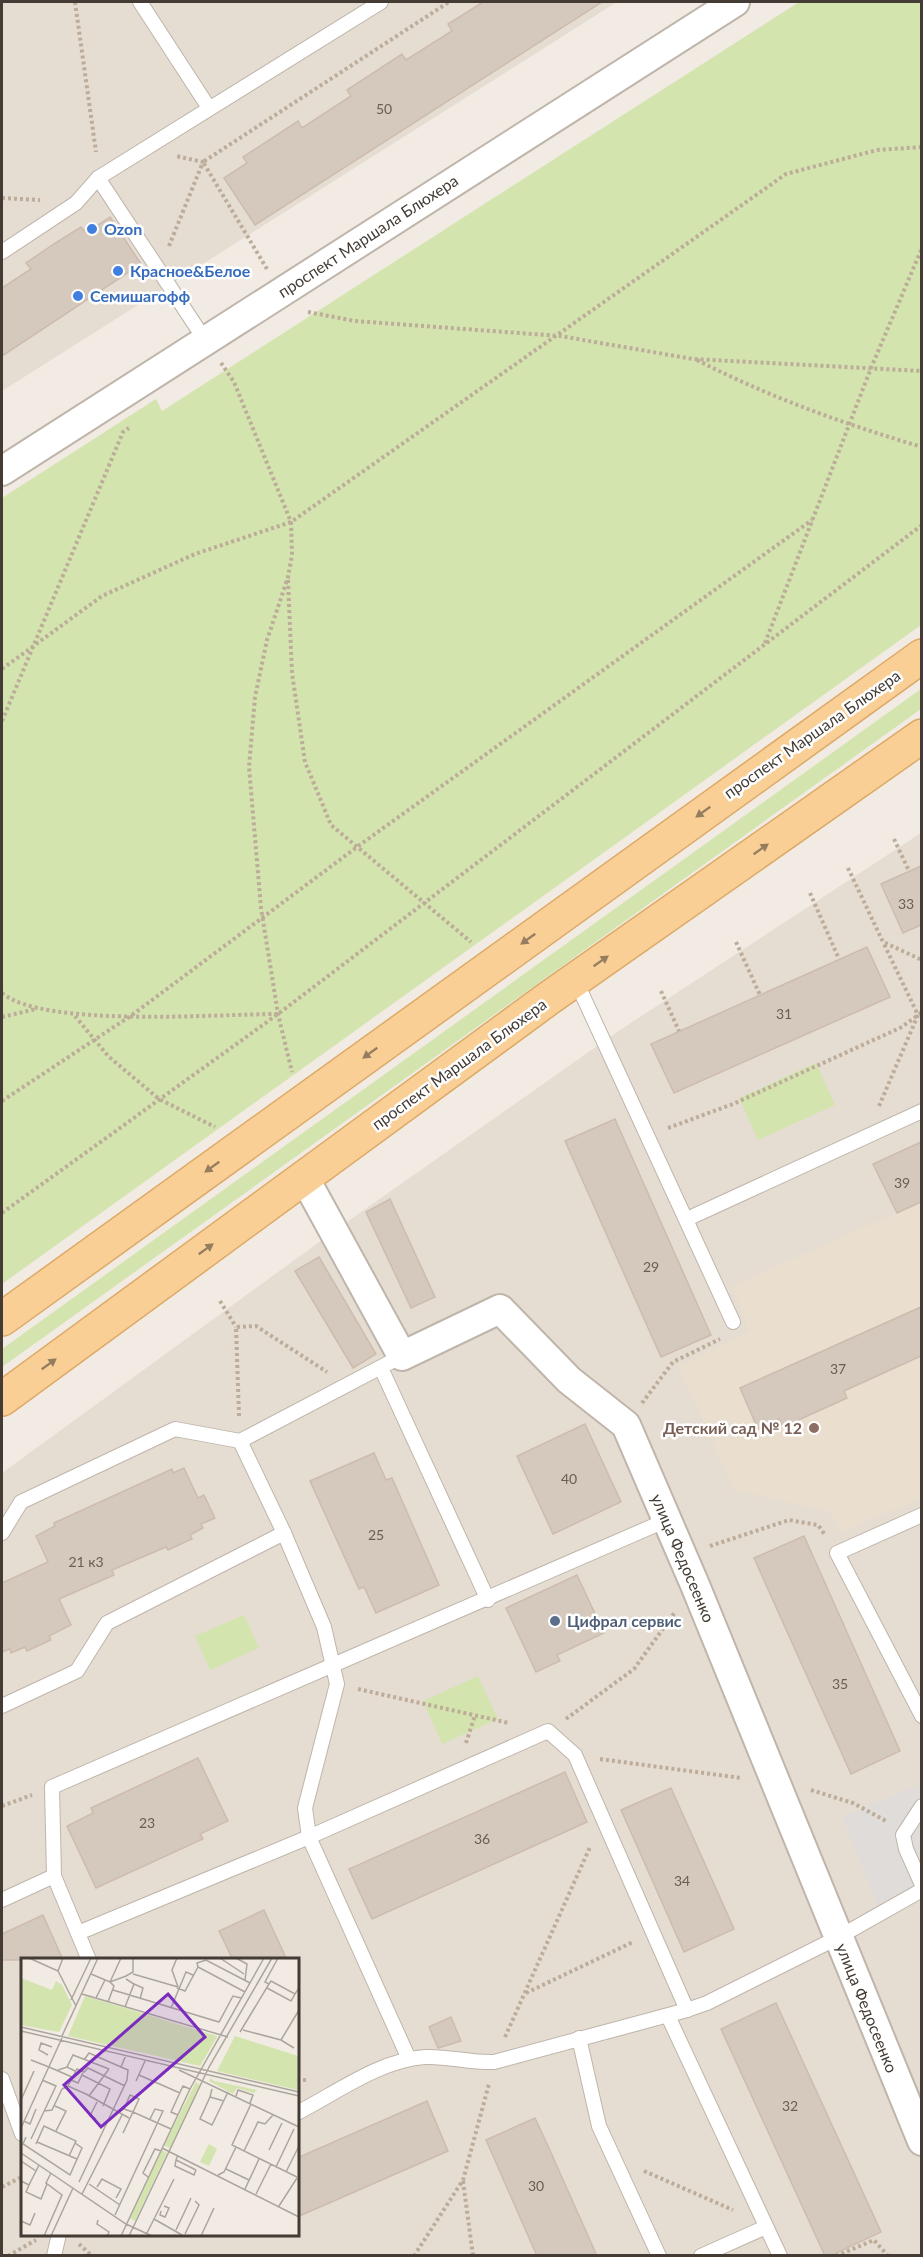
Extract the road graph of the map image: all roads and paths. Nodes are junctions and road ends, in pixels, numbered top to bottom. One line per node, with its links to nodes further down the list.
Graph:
1 (75, 2): 9 (path)
2 (140, 2): 6 (lane)
3 (381, 2): 6 (lane)
4 (449, 2): 8 (path)
5 (735, 2): 13 (street, проспект Маршала Блюхера)
6 (209, 108): 9 (lane)
7 (921, 147): 14 (path)
8 (202, 162): 12 (path); 13 (path)
9 (98, 178): 11 (lane); 12 (lane)
10 (921, 248): 17 (path)
11 (2, 252)
12 (159, 271): 15 (lane)
13 (291, 301): 14 (path); 15 (street, проспект Маршала Блюхера)
14 (560, 336): 16 (path); 24 (path)
15 (213, 351): 22 (street, проспект Маршала Блюхера); 24 (path)
16 (693, 359): 17 (path); 20 (path)
17 (871, 368): 18 (path); 20 (path)
18 (921, 371)
19 (132, 425): 28 (path)
20 (849, 426): 21 (path); 23 (path)
21 (921, 447)
22 (2, 471)
23 (812, 520): 27 (path); 34 (path)
24 (291, 522): 26 (path); 28 (path)
25 (921, 525): 27 (path)
26 (288, 577): 34 (path); 39 (path)
27 (764, 643): 38 (path)
28 (30, 649): 30 (path); 31 (path)
29 (921, 656): 44 (main road, проспект Маршала Блюхера, one-way to 44)
30 (2, 669)
31 (2, 721)
32 (921, 736): 45 (main road, проспект Маршала Блюхера, one-way to 32)
33 (894, 839): 36 (path)
34 (357, 847): 38 (path); 39 (path)
35 (848, 868): 41 (path)
36 (909, 871)
37 (810, 893): 42 (path)
38 (423, 904): 44 (path); 51 (path)
39 (263, 919): 51 (path); 53 (path)
40 (736, 942): 48 (path)
41 (883, 942): 43 (path); 50 (path)
42 (839, 959)
43 (921, 960)
44 (496, 962): 59 (main road, проспект Маршала Блюхера, one-way to 59)
45 (575, 979): 61 (lane); 64 (main road, проспект Маршала Блюхера)
46 (661, 991): 55 (path)
47 (2, 993): 49 (path)
48 (760, 995)
49 (38, 1009): 52 (path); 54 (path)
50 (920, 1013): 61 (path); 62 (path)
51 (278, 1014): 53 (path); 57 (path); 59 (path)
52 (74, 1015): 53 (path); 56 (path)
53 (132, 1015): 56 (path)
54 (2, 1017)
55 (679, 1031)
56 (95, 1040): 57 (path); 58 (path)
57 (159, 1099): 63 (path); 65 (path)
58 (2, 1101)
59 (300, 1103): 63 (main road, проспект Маршала Блюхера)
60 (921, 1111): 62 (lane)
61 (648, 1136): 66 (lane)
62 (866, 1138): 66 (lane)
63 (246, 1142): 68 (main road, проспект Маршала Блюхера, one-way to 68)
64 (304, 1177): 71 (street); 73 (main road, проспект Маршала Блюхера, one-way to 64)
65 (2, 1213)
66 (687, 1218): 69 (lane)
67 (220, 1301): 70 (path)
68 (2, 1318)
69 (733, 1322): 74 (path)
70 (236, 1327): 72 (path); 75 (path)
71 (391, 1362): 72 (lane); 74 (street, улица Федосеенко); 83 (lane)
72 (348, 1385): 75 (lane)
73 (2, 1399)
74 (626, 1425): 77 (street, улица Федосеенко)
75 (240, 1441): 78 (lane); 79 (lane)
76 (921, 1515): 80 (lane)
77 (667, 1520): 81 (street, улица Федосеенко); 83 (lane)
78 (2, 1533)
79 (284, 1533): 84 (lane); 86 (lane)
80 (837, 1553): 81 (path); 87 (lane)
81 (683, 1556): 82 (street, улица Федосеенко)
82 (695, 1585): 88 (path); 99 (street, улица Федосеенко)
83 (488, 1600): 84 (lane)
84 (332, 1664): 85 (lane); 89 (lane)
85 (337, 1684): 88 (path); 92 (lane)
86 (2, 1706)
87 (921, 1716)
88 (548, 1731): 92 (lane); 98 (lane)
89 (52, 1788): 90 (path); 93 (lane)
90 (2, 1806)
91 (921, 1806): 94 (lane)
92 (309, 1837): 97 (lane); 105 (lane)
93 (54, 1876): 96 (lane); 97 (lane)
94 (921, 1885)
95 (921, 1890): 99 (lane)
96 (2, 1900)
97 (78, 1933): 100 (lane)
98 (652, 1933): 101 (path); 102 (lane)
99 (837, 1938): 102 (lane); 109 (street, улица Федосеенко)
100 (87, 1958)
101 (525, 1993)
102 (687, 2010): 103 (lane)
103 (668, 2016): 104 (lane); 114 (lane)
104 (579, 2038): 105 (lane); 110 (lane)
105 (409, 2059): 107 (lane)
106 (2, 2079): 108 (lane)
107 (298, 2112)
108 (19, 2116)
109 (921, 2141)
110 (615, 2160): 114 (path); 120 (lane)
111 (21, 2178): 113 (path)
112 (463, 2180): 119 (path)
113 (2, 2187)
114 (766, 2227): 121 (lane); 122 (lane)
115 (59, 2236): 118 (lane)
116 (37, 2240): 117 (path)
117 (8, 2256)
118 (54, 2256)
119 (473, 2256)
120 (659, 2256)
121 (701, 2256)
122 (780, 2256)
123 (836, 2256): 124 (path)
124 (888, 2256)

